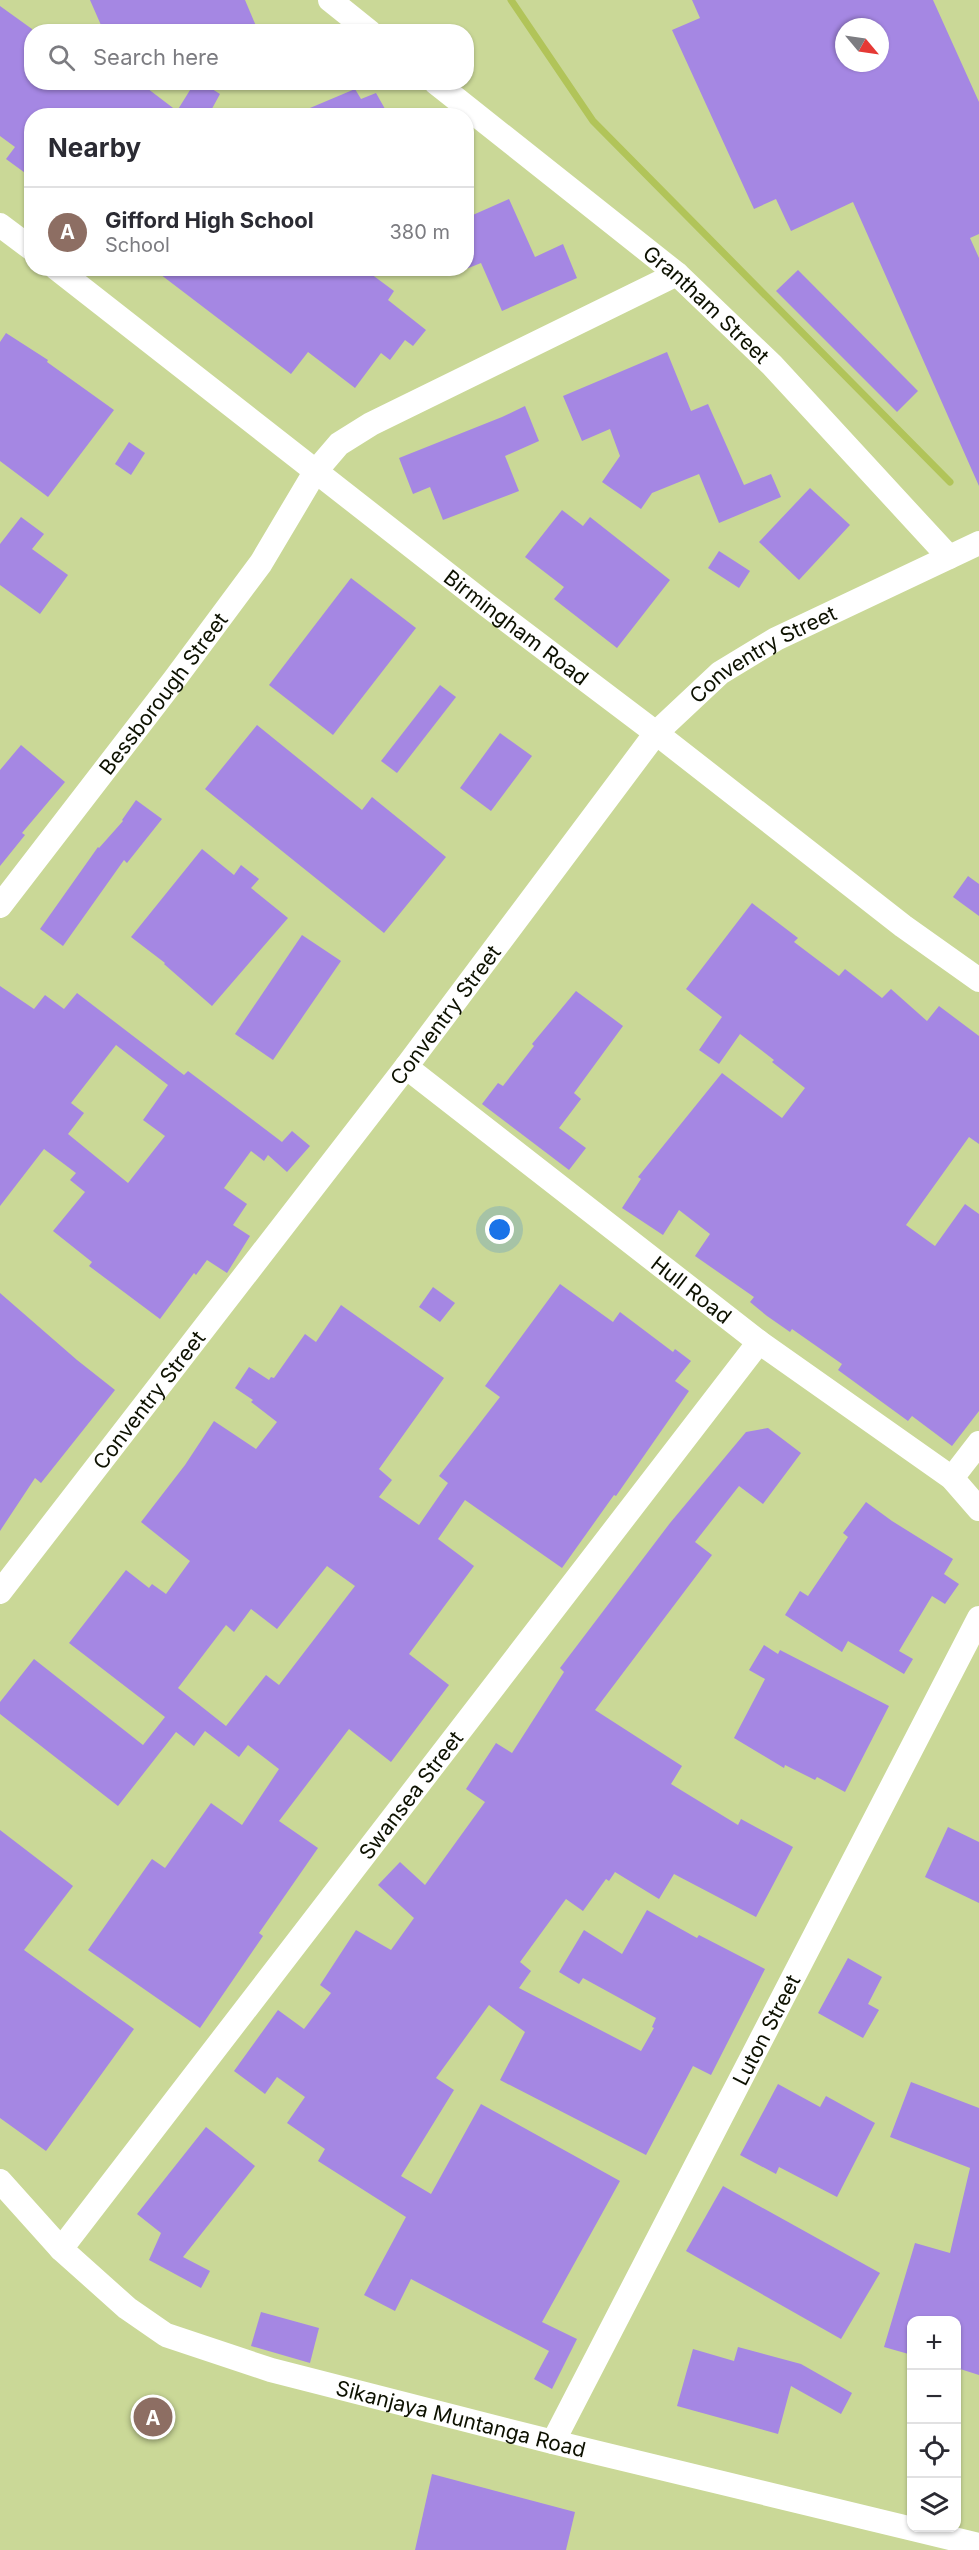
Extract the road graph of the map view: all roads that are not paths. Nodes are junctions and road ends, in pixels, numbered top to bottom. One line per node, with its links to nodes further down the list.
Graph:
1 (330, 0): 2 (street)
2 (360, 24)
3 (445, 90): 4 (street, Grantham Street)
4 (468, 108)
5 (474, 113): 8 (street, Grantham Street)
6 (1, 227): 7 (street)
7 (24, 243)
8 (677, 274): 10 (street, Bessborough Street); 12 (street, Grantham Street)
9 (66, 276): 10 (street, Birmingham Road)
10 (315, 472): 13 (street, Birmingham Road); 14 (street, Bessborough Street)
11 (979, 543): 12 (street, Conventry Street)
12 (949, 556): 13 (street, Conventry Street)
13 (656, 733): 15 (street, Birmingham Road); 16 (street, Conventry Street)
14 (0, 906)
15 (979, 980)
16 (406, 1067): 17 (street, Hull Road); 21 (street, Conventry Street)
17 (759, 1342): 19 (street, Hull Road); 24 (street, Swansea Street)
18 (979, 1443): 19 (street)
19 (952, 1478): 20 (street, Hull Road)
20 (979, 1509)
21 (0, 1592)
22 (979, 1618): 25 (street, Luton Street)
23 (0, 2181): 24 (street, Sikanjaya Muntanga Road)
24 (61, 2249): 25 (street, Sikanjaya Muntanga Road)
25 (553, 2442): 26 (street, Sikanjaya Muntanga Road)
26 (979, 2546)

